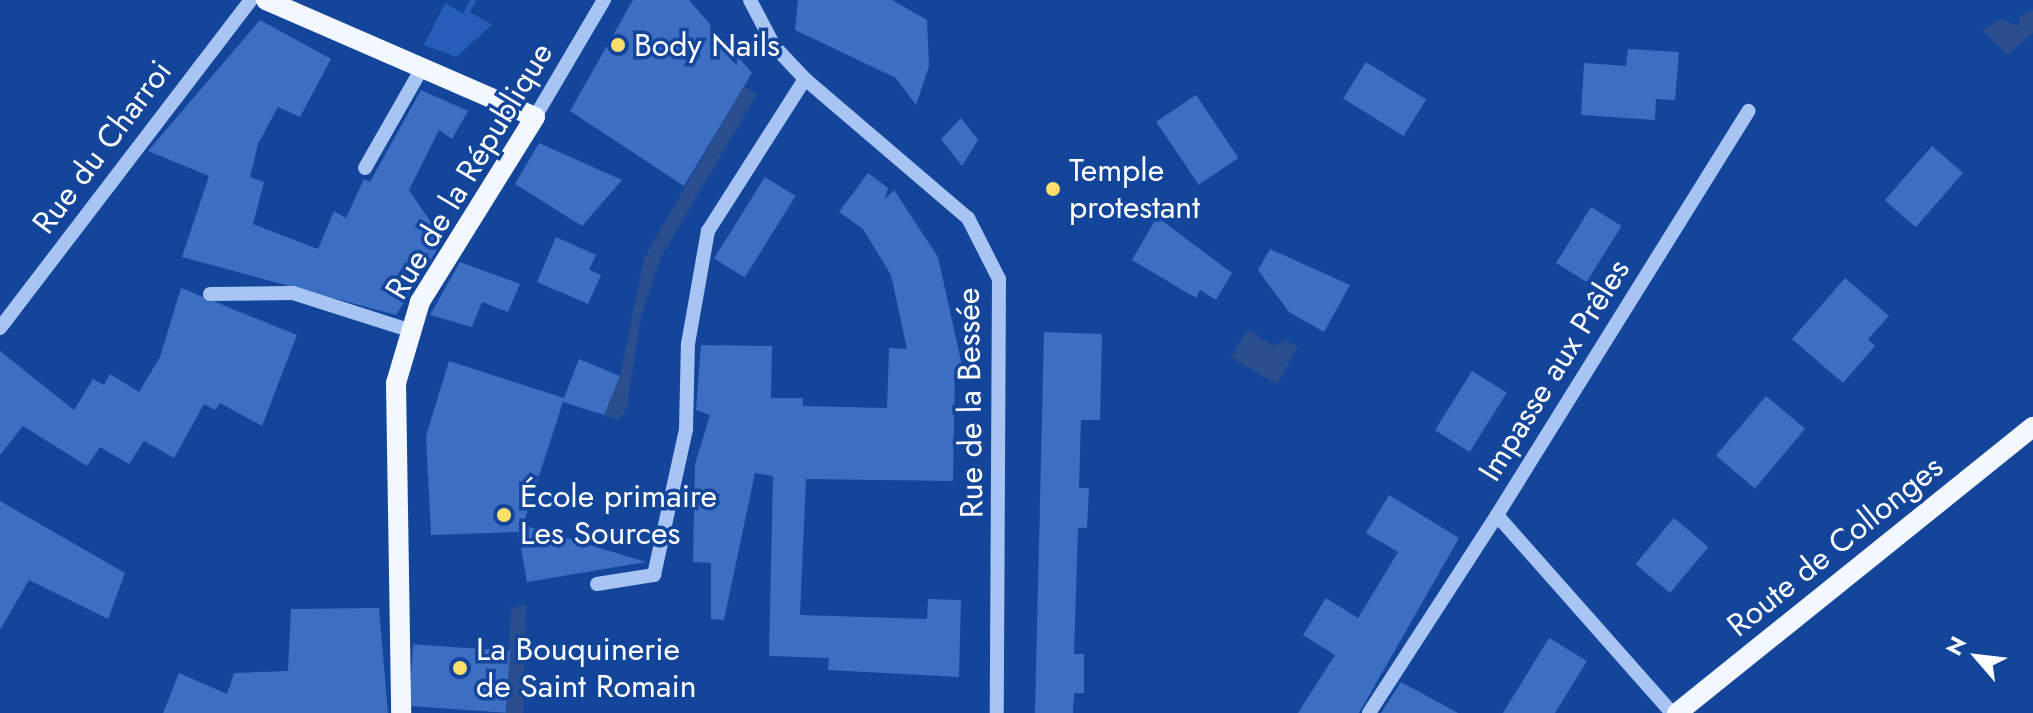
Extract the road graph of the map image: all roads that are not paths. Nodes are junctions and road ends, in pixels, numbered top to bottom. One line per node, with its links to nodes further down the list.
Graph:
1 (251, 0): 11 (street, Rue du Charroi)
2 (604, 0): 8 (street, Rue de la République)
3 (750, 0): 6 (street, Rue de la Bessée)
4 (269, 3): 5 (main road)
5 (421, 70): 8 (main road); 9 (street)
6 (805, 79): 15 (street); 17 (street, Rue de la Bessée)
7 (1748, 111): 14 (street, Impasse aux Prêles)
8 (535, 117): 12 (main road, Rue de la République)
9 (365, 168)
10 (210, 294): 12 (street)
11 (0, 328)
12 (409, 330): 16 (main road, Rue de la République)
13 (2033, 427): 19 (main road, Route de Collonges)
14 (1497, 515): 18 (street); 19 (street, Impasse aux Prêles)
15 (597, 584)
16 (401, 713)
17 (997, 713)
18 (1369, 713)
19 (1675, 713)

